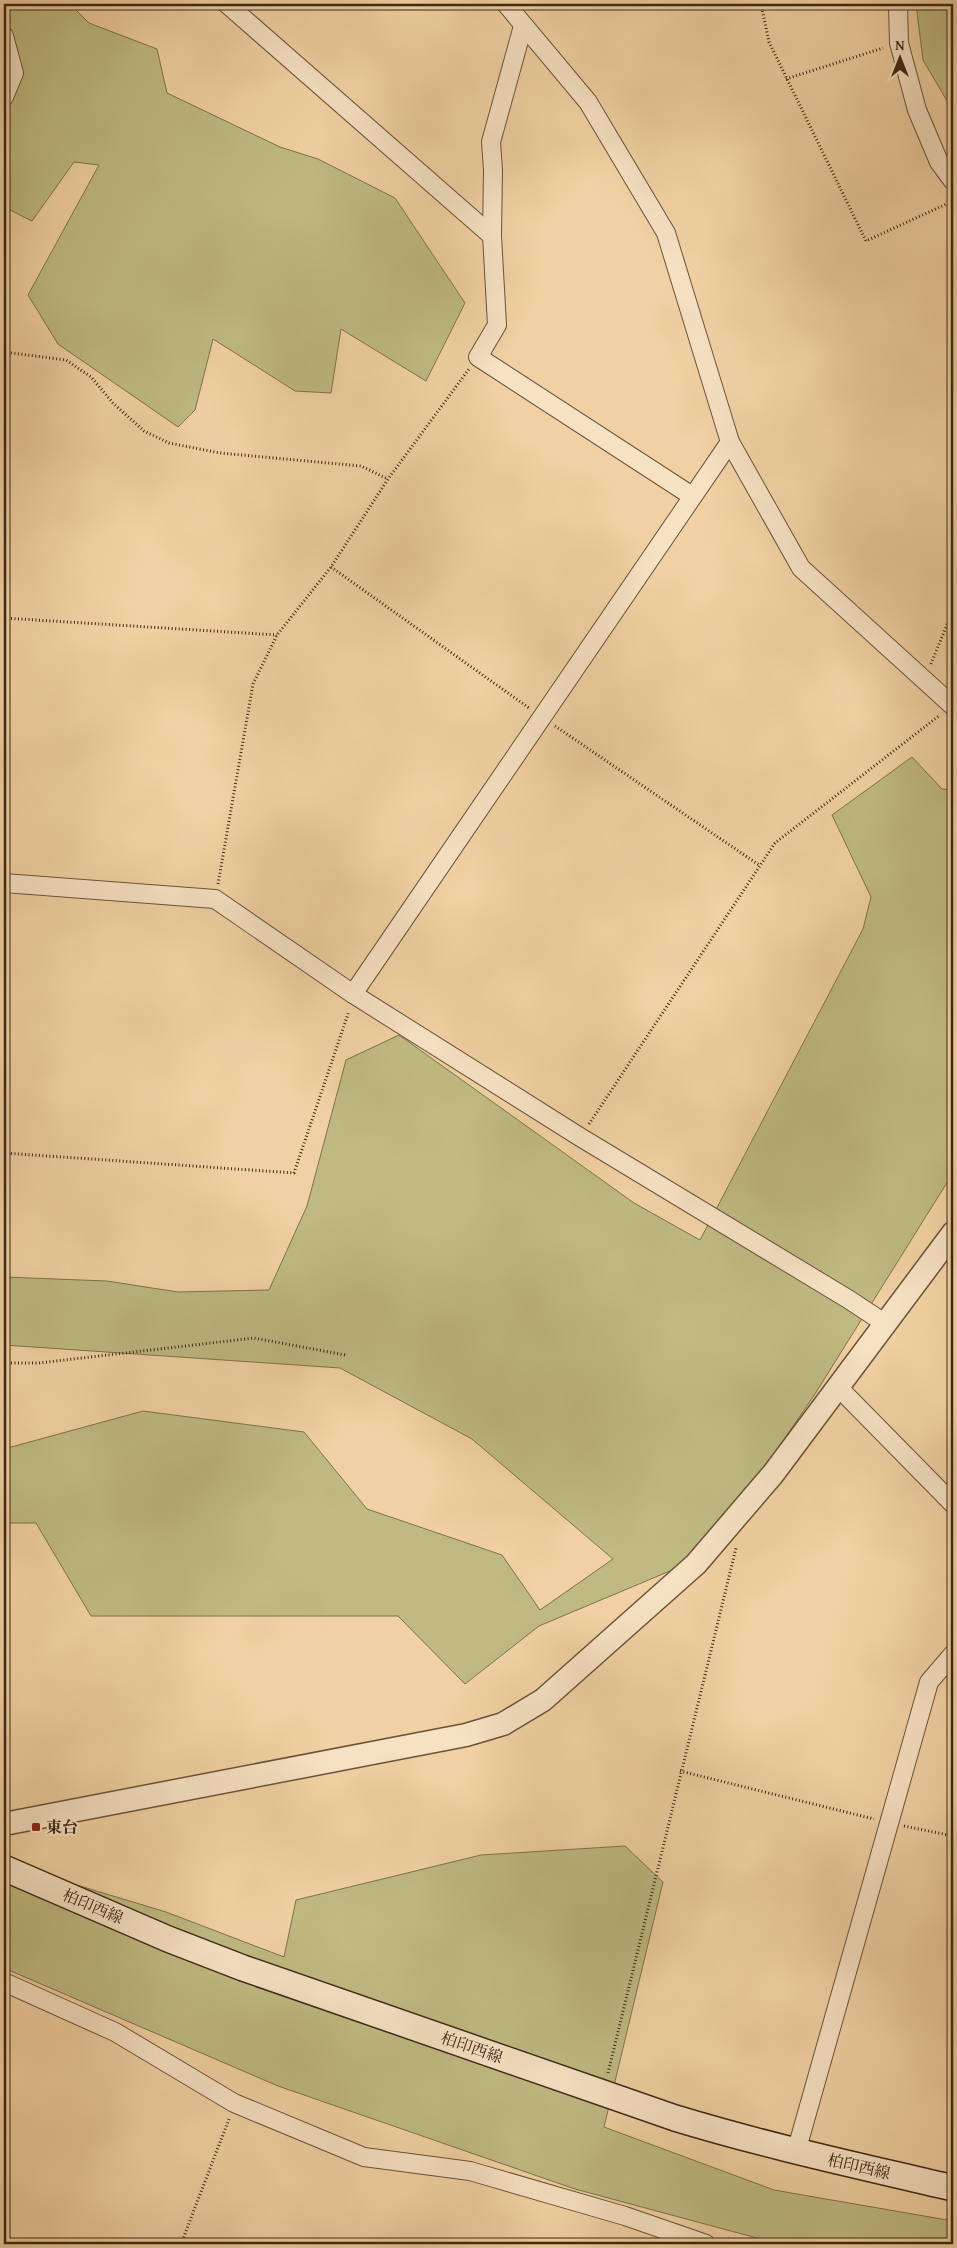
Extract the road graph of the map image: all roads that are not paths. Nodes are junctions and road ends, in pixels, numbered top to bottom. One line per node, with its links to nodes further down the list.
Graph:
1 (227, 4): 8 (street)
2 (506, 4): 4 (street)
3 (898, 4): 7 (street)
4 (523, 26): 8 (street); 9 (street)
5 (4, 36): 6 (street)
6 (4, 97)
7 (953, 181)
8 (492, 236): 10 (street)
9 (730, 442): 10 (street); 11 (street)
10 (692, 496): 13 (street)
11 (952, 706)
12 (4, 884): 13 (street)
13 (353, 994): 15 (street)
14 (953, 1233): 15 (street)
15 (886, 1324): 16 (street)
16 (838, 1387): 17 (street); 19 (street)
17 (953, 1504)
18 (953, 1654): 22 (street)
19 (4, 1824)
20 (4, 1868): 22 (main road, 柏印西線)
21 (4, 1982): 24 (street)
22 (796, 2152): 23 (main road, 柏印西線)
23 (953, 2188)
24 (706, 2244)

